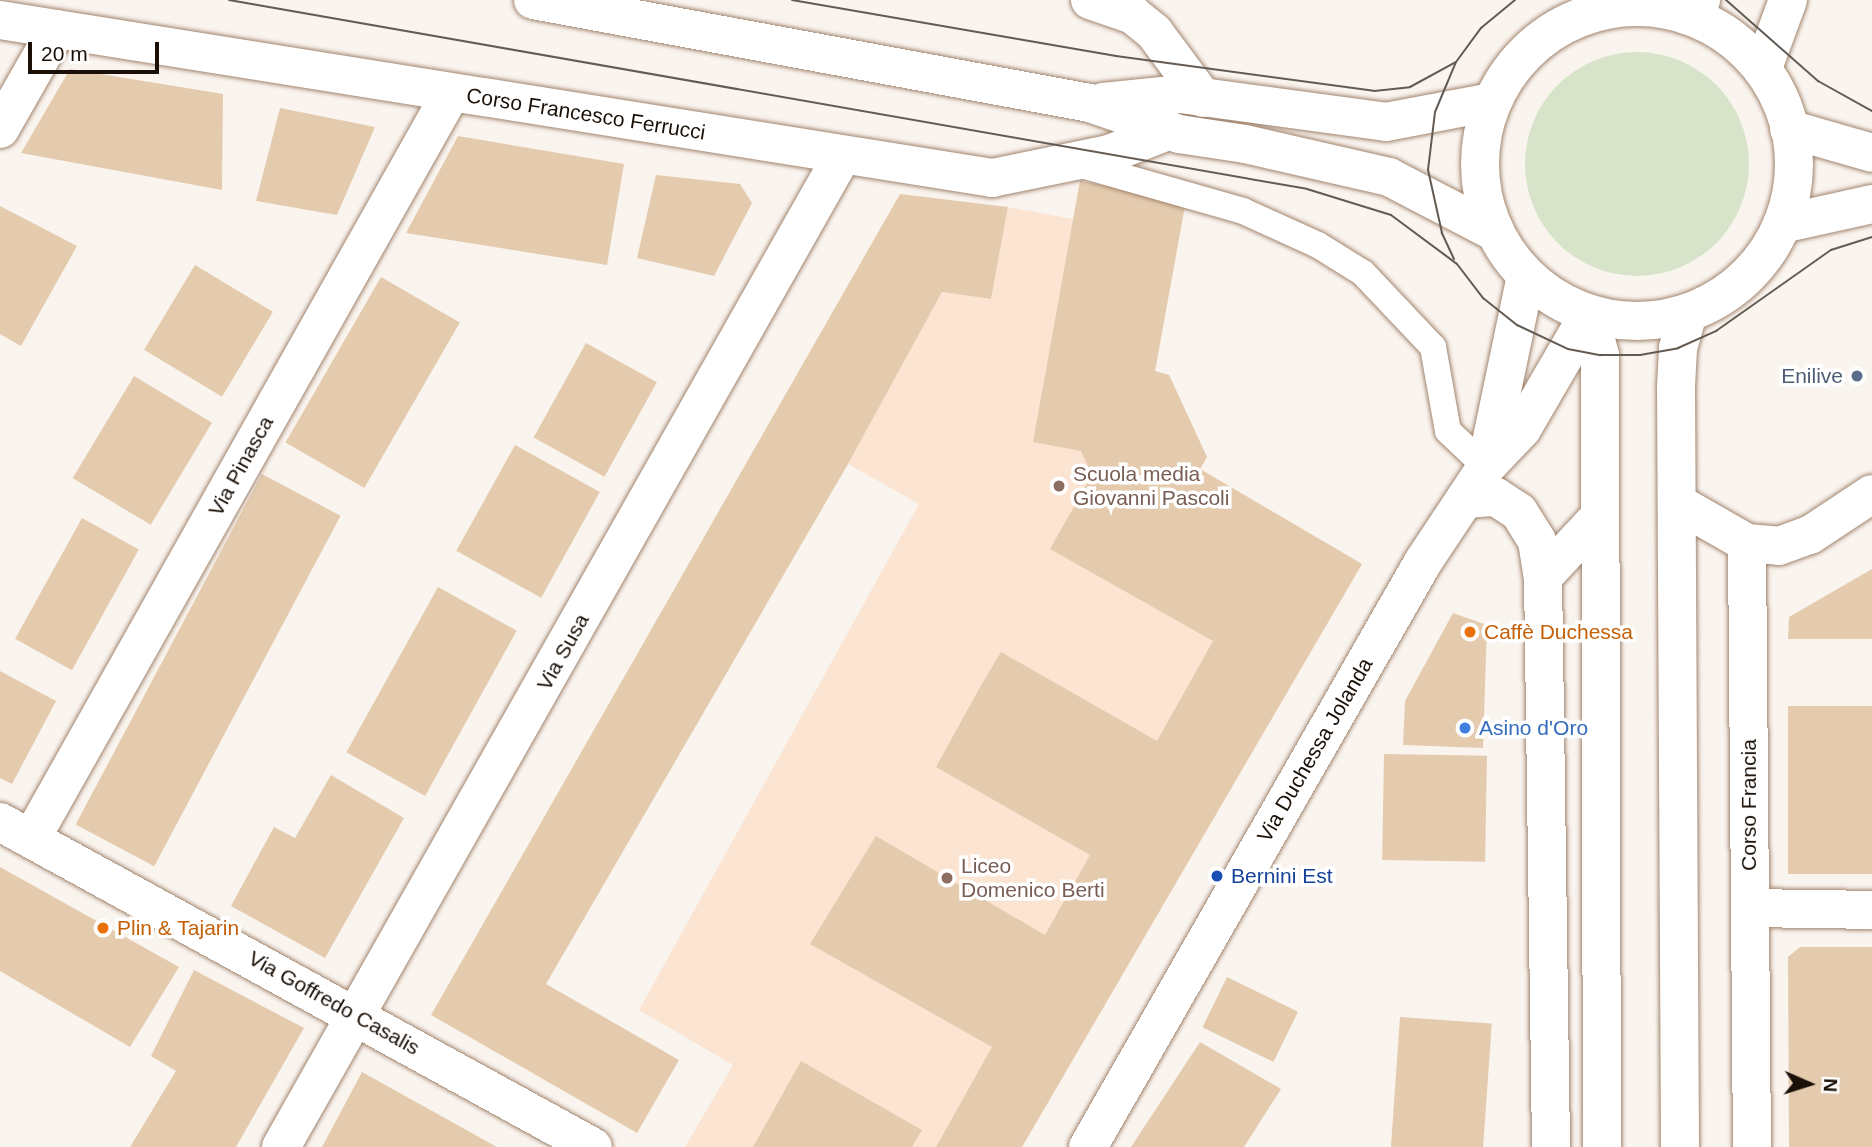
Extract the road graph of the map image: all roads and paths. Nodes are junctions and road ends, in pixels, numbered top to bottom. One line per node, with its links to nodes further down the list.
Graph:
1 (533, 0): 12 (street)
2 (1090, 0): 10 (street)
3 (1788, 0): 8 (street)
4 (1689, 5): 5 (street); 8 (street)
5 (1582, 8): 11 (street)
6 (0, 20): 7 (street, Corso Francesco Ferrucci)
7 (57, 29): 9 (street, Corso Francesco Ferrucci); 13 (street)
8 (1762, 68): 14 (street)
9 (451, 93): 17 (street, Corso Francesco Ferrucci); 32 (street, Via Pinasca)
10 (1203, 98): 11 (street); 12 (street)
11 (1492, 102): 21 (street)
12 (1090, 103): 15 (street)
13 (0, 129)
14 (1789, 129): 16 (street); 20 (street)
15 (1168, 131): 18 (street, Corso Francesco Ferrucci); 21 (street)
16 (1872, 153)
17 (842, 156): 18 (street, Corso Francesco Ferrucci); 35 (street, Via Susa)
18 (1070, 162): 25 (lane)
19 (1872, 204): 20 (street)
20 (1782, 225): 23 (street)
21 (1495, 232): 22 (street)
22 (1526, 276): 24 (street); 25 (street, Via Duchessa Jolanda)
23 (1688, 313): 24 (street); 28 (street)
24 (1589, 314): 25 (street, Via Duchessa Jolanda); 29 (street)
25 (1486, 467): 27 (street, Via Duchessa Jolanda)
26 (1872, 494): 30 (street)
27 (1465, 499): 31 (street); 38 (street, Via Duchessa Jolanda)
28 (1677, 503): 30 (street); 41 (street)
29 (1599, 517): 31 (street); 40 (street)
30 (1747, 543): 33 (street, Corso Francia)
31 (1544, 577): 39 (street)
32 (15, 830): 35 (street, Via Goffredo Casalis)
33 (1750, 908): 34 (street); 42 (street, Corso Francia)
34 (1872, 910)
35 (358, 1016): 36 (street, Via Susa); 37 (street, Via Goffredo Casalis)
36 (281, 1147)
37 (593, 1147)
38 (1088, 1147)
39 (1550, 1147)
40 (1602, 1147)
41 (1680, 1147)
42 (1752, 1147)

